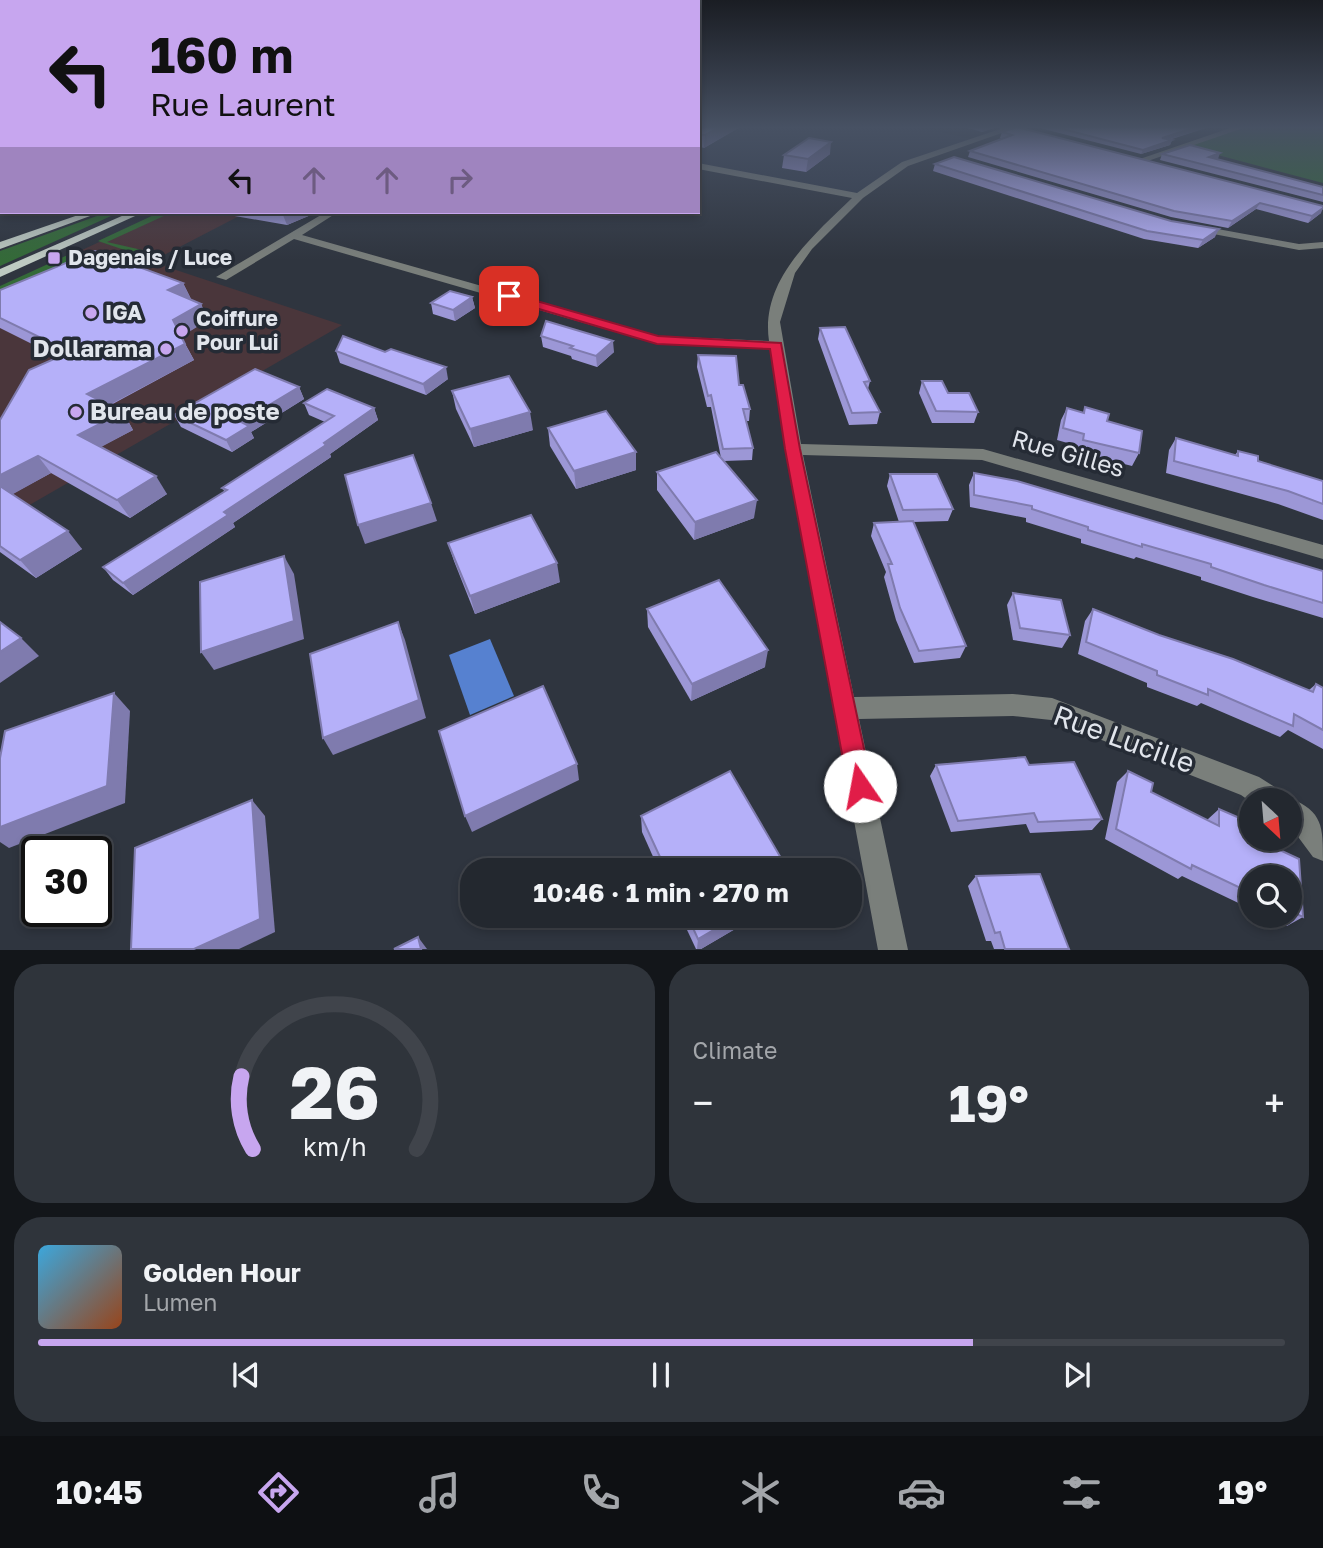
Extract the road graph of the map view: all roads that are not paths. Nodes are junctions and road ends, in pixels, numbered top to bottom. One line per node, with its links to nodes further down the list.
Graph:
1 (727, 171): 3 (street)
2 (894, 171): 3 (street)
3 (859, 196): 13 (street)
4 (90, 214): 10 (main road)
5 (134, 214): 11 (main road)
6 (330, 214): 8 (street)
7 (1181, 225): 9 (street)
8 (294, 236): 12 (street); 13 (street)
9 (1323, 245)
10 (0, 246)
11 (0, 273)
12 (222, 277)
13 (776, 345): 14 (street)
14 (793, 449): 15 (street, Rue Gilles); 16 (street)
15 (1323, 552)
16 (844, 709): 17 (street, Rue Lucille); 20 (street)
17 (1253, 788)
18 (1302, 818): 19 (street)
19 (1323, 847)
20 (893, 950)

